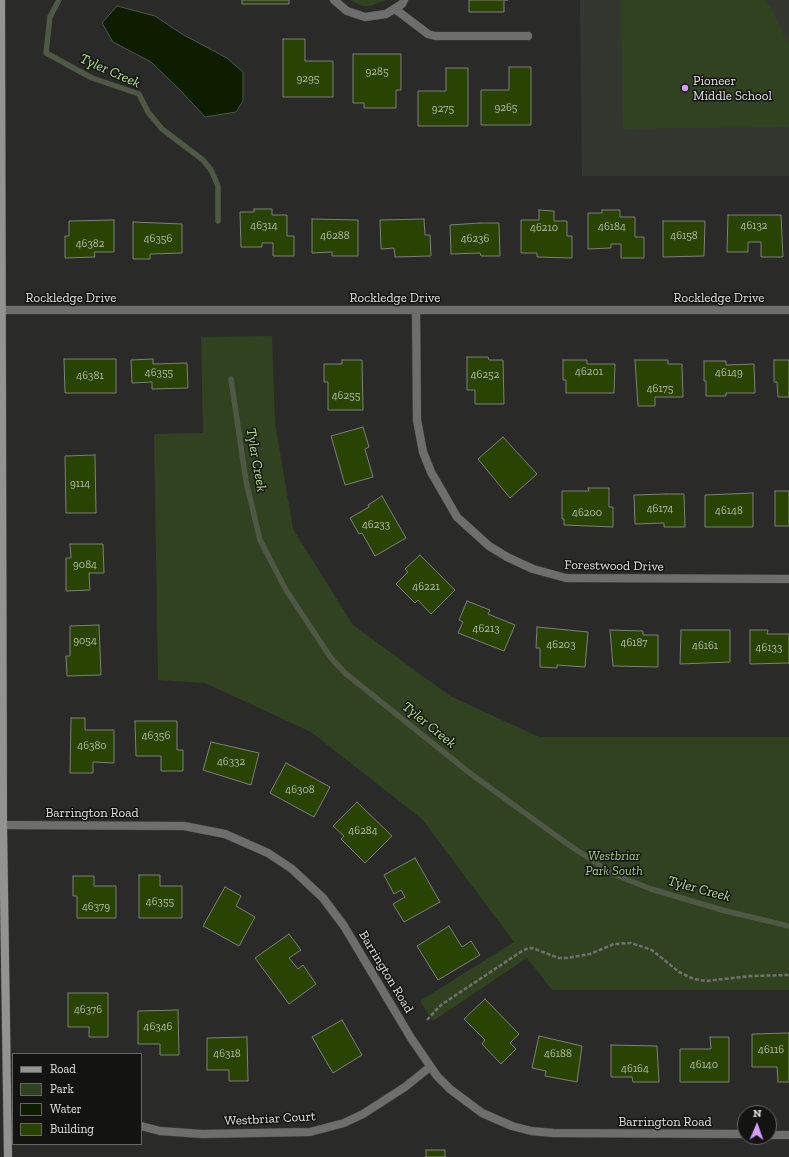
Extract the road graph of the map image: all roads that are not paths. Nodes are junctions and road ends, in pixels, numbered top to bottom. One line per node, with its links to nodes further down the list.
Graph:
1 (1, 0): 6 (street)
2 (334, 0): 4 (street)
3 (404, 0): 4 (street)
4 (395, 9): 5 (street)
5 (528, 36)
6 (1, 310): 7 (street, Rockledge Drive); 10 (street)
7 (416, 310): 8 (street, Rockledge Drive); 9 (street, Forestwood Drive)
8 (789, 310)
9 (789, 579)
10 (1, 825): 11 (street, Barrington Road); 16 (street)
11 (430, 1067): 12 (street, Westbriar Court); 13 (street, Barrington Road)
12 (142, 1126)
13 (737, 1134)
14 (777, 1134): 15 (street)
15 (789, 1135)
16 (8, 1157)

